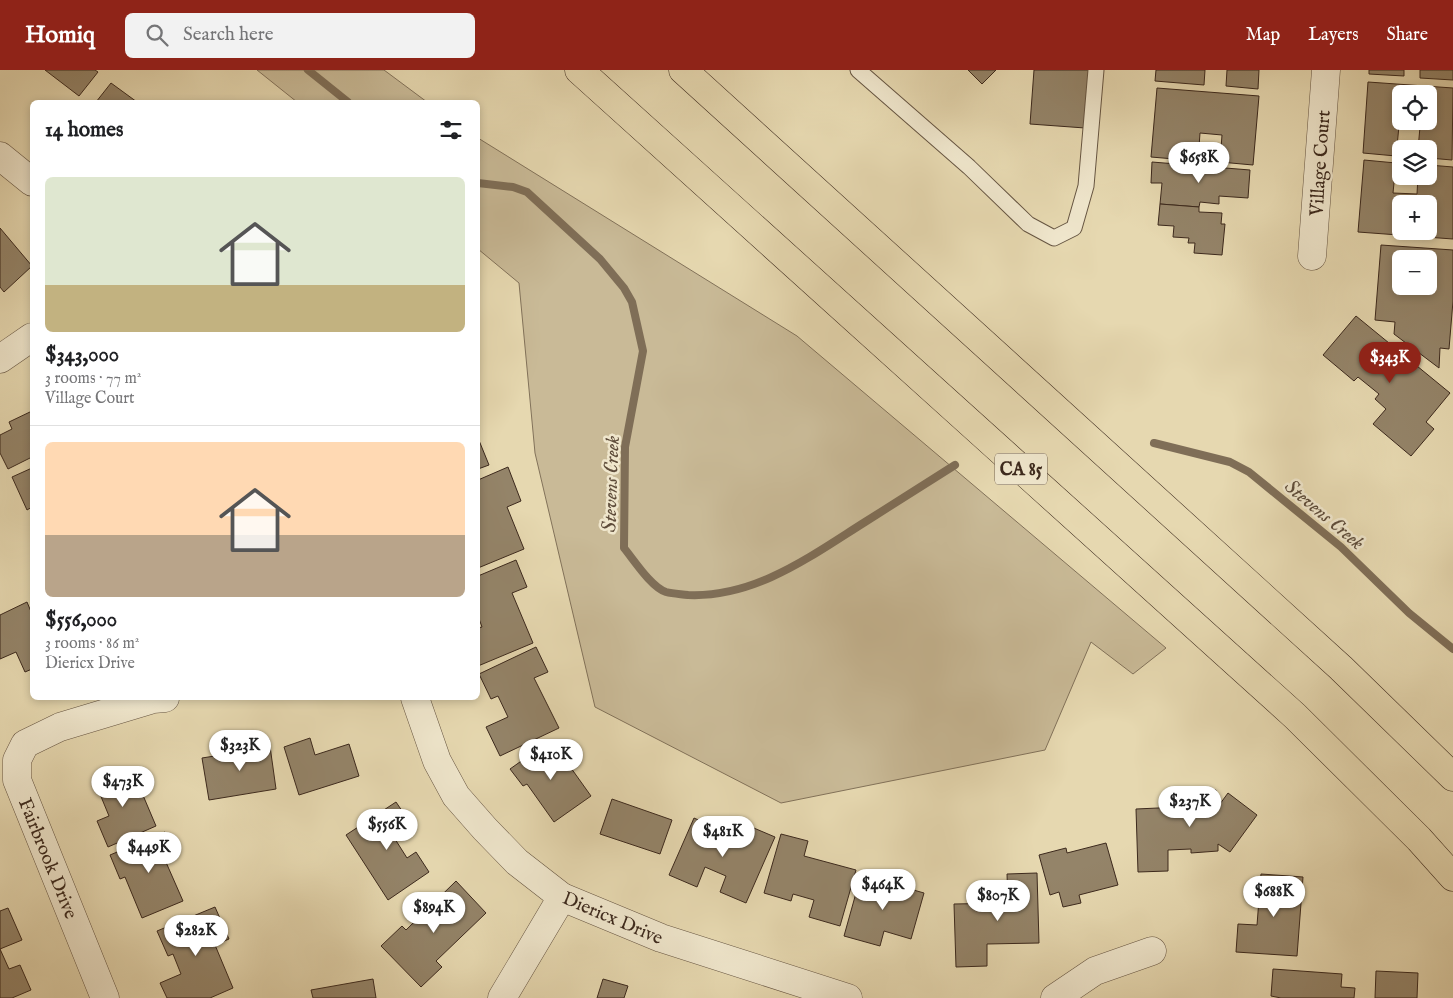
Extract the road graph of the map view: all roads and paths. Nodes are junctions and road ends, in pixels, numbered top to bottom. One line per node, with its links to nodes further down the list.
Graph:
1 (579, 70): 14 (highway, CA 85)
2 (683, 70): 13 (highway)
3 (858, 70): 4 (lane)
4 (1096, 70)
5 (1326, 70): 8 (street, Village Court)
6 (0, 156): 7 (street)
7 (30, 180)
8 (1312, 256)
9 (30, 338): 10 (street)
10 (0, 360)
11 (150, 700): 17 (street, Fairbrook Drive)
12 (416, 700): 15 (street, Diericx Drive)
13 (1453, 777)
14 (1453, 877)
15 (562, 897): 18 (street); 19 (street, Diericx Drive)
16 (1152, 951): 20 (street)
17 (105, 998)
18 (502, 998)
19 (848, 998)
20 (1055, 998)

